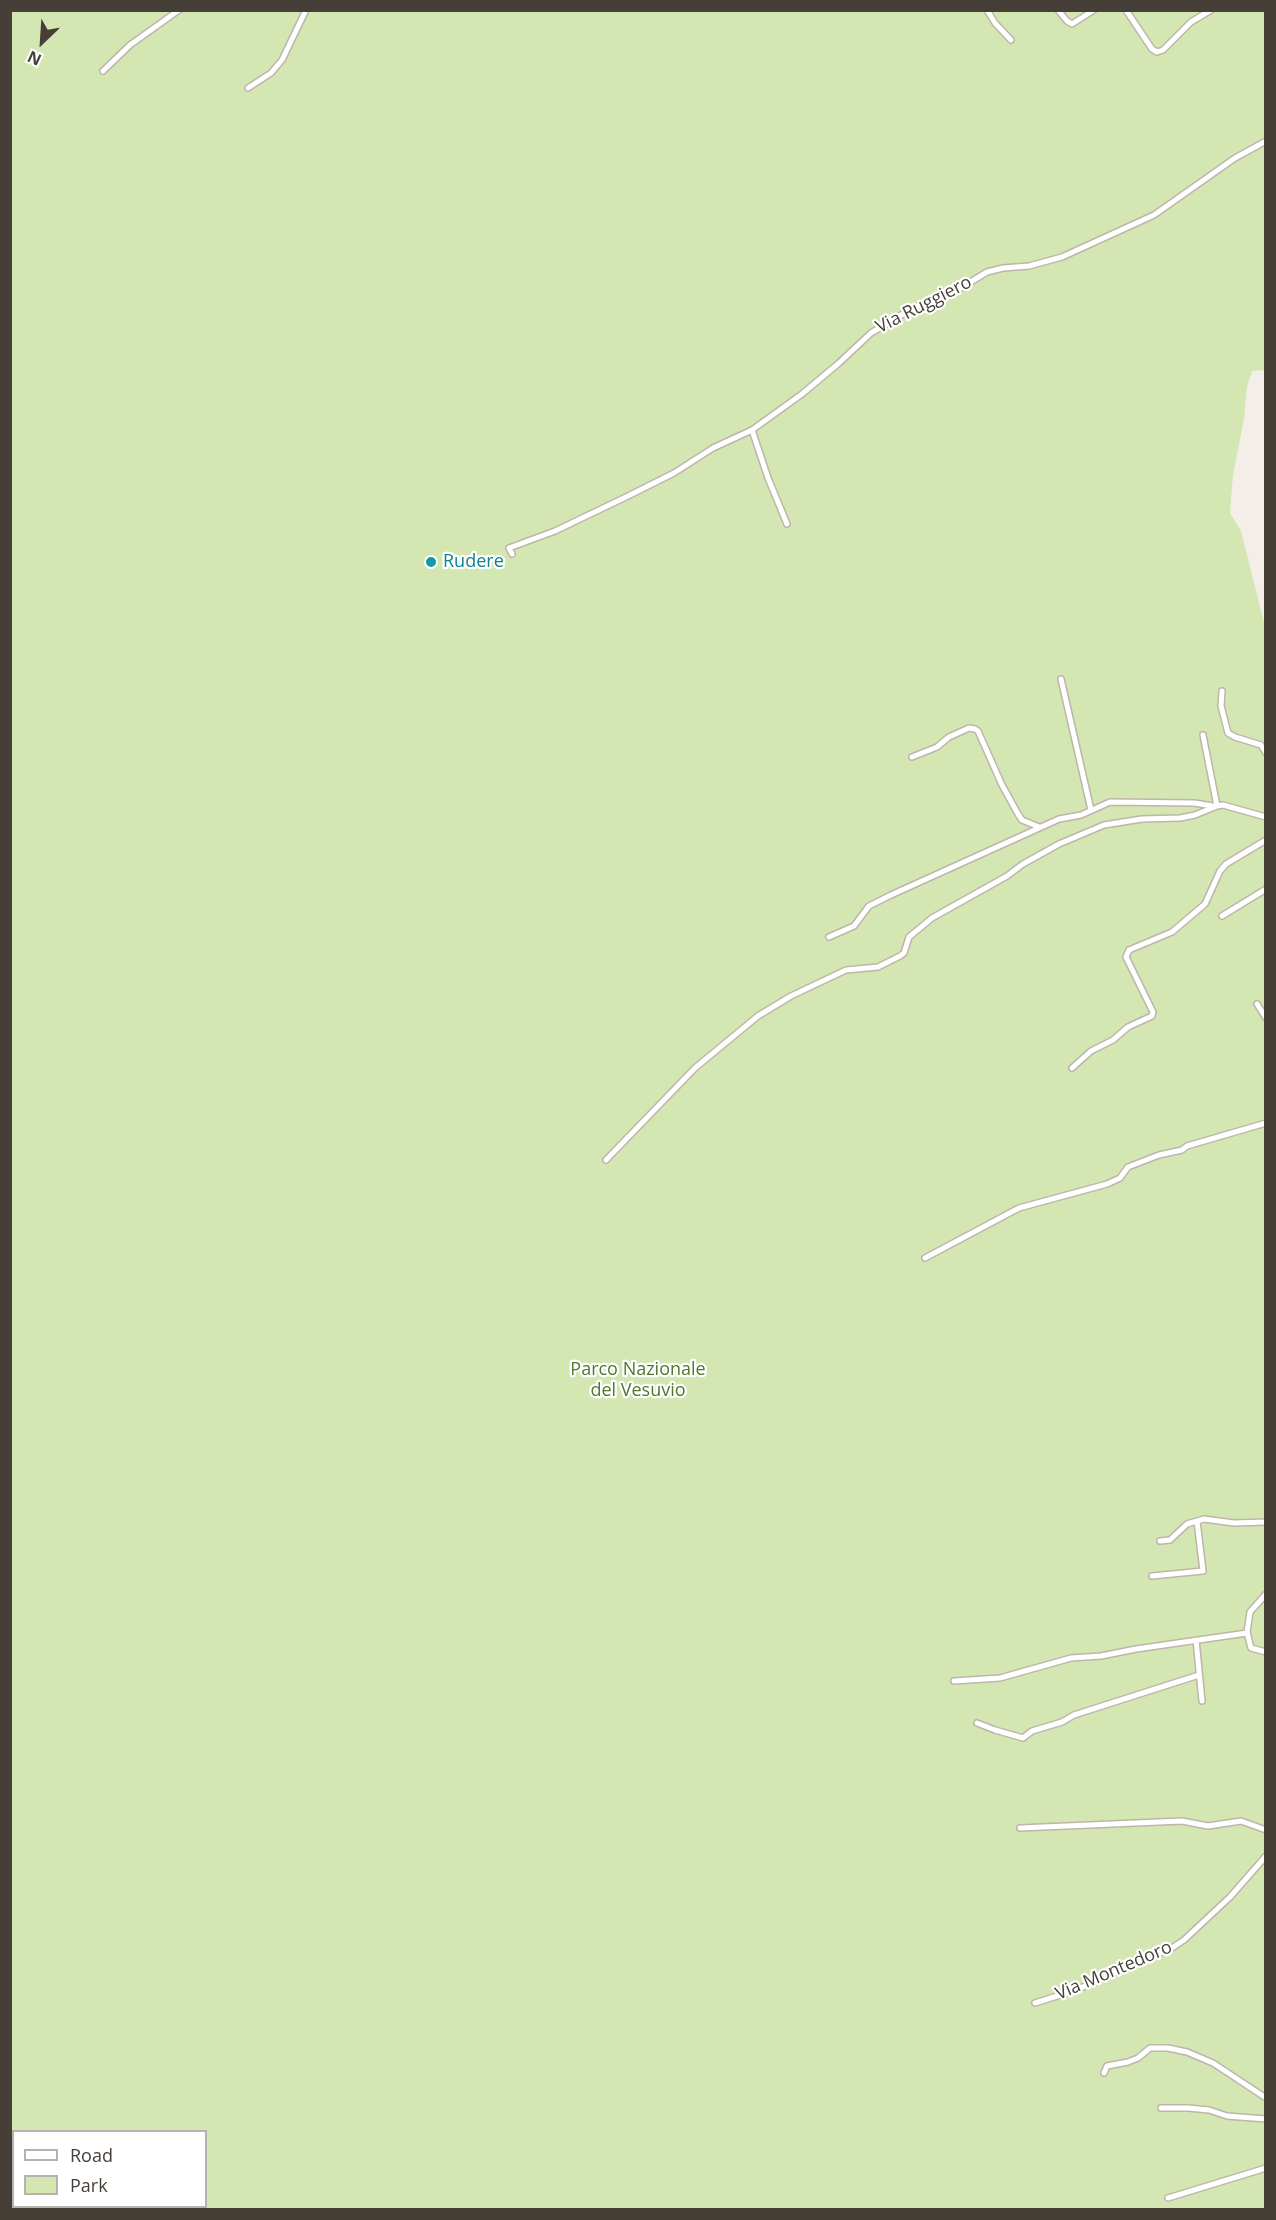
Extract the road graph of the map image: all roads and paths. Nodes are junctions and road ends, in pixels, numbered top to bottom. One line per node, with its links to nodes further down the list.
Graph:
1 (179, 10): 9 (street)
2 (306, 10): 10 (street)
3 (987, 10): 8 (street)
4 (1058, 10): 5 (street)
5 (1094, 10)
6 (1125, 10): 7 (street)
7 (1211, 10)
8 (1011, 40)
9 (103, 71)
10 (248, 88)
11 (1266, 141): 12 (street, Via Ruggiero)
12 (752, 430): 13 (street); 14 (street, Via Ruggiero)
13 (787, 524)
14 (512, 554)
15 (1061, 679): 21 (street)
16 (1222, 691): 18 (street)
17 (1203, 735): 20 (street)
18 (1266, 753)
19 (912, 757): 23 (street)
20 (1216, 806): 21 (street); 22 (street); 32 (street)
21 (1091, 810): 23 (street)
22 (1266, 817)
23 (1039, 827): 27 (street)
24 (1266, 840): 30 (street)
25 (1266, 889): 26 (street)
26 (1222, 916)
27 (829, 937)
28 (1257, 1004): 29 (street)
29 (1266, 1018)
30 (1072, 1068)
31 (1266, 1123): 33 (street)
32 (606, 1160)
33 (925, 1258)
34 (1197, 1521): 35 (street); 36 (street); 37 (street)
35 (1266, 1522)
36 (1160, 1541)
37 (1152, 1576)
38 (1266, 1594): 39 (street)
39 (1247, 1634): 40 (street); 41 (street)
40 (1196, 1640): 42 (street); 43 (street)
41 (1266, 1653)
42 (1199, 1675): 44 (street); 45 (street)
43 (954, 1681)
44 (1202, 1701)
45 (977, 1723)
46 (1020, 1828): 47 (street)
47 (1266, 1830)
48 (1266, 1856): 49 (street, Via Montedoro)
49 (1035, 2002)
50 (1104, 2073): 51 (street)
51 (1266, 2098)
52 (1161, 2108): 53 (street)
53 (1266, 2119)
54 (1266, 2168): 55 (street)
55 (1168, 2198)

